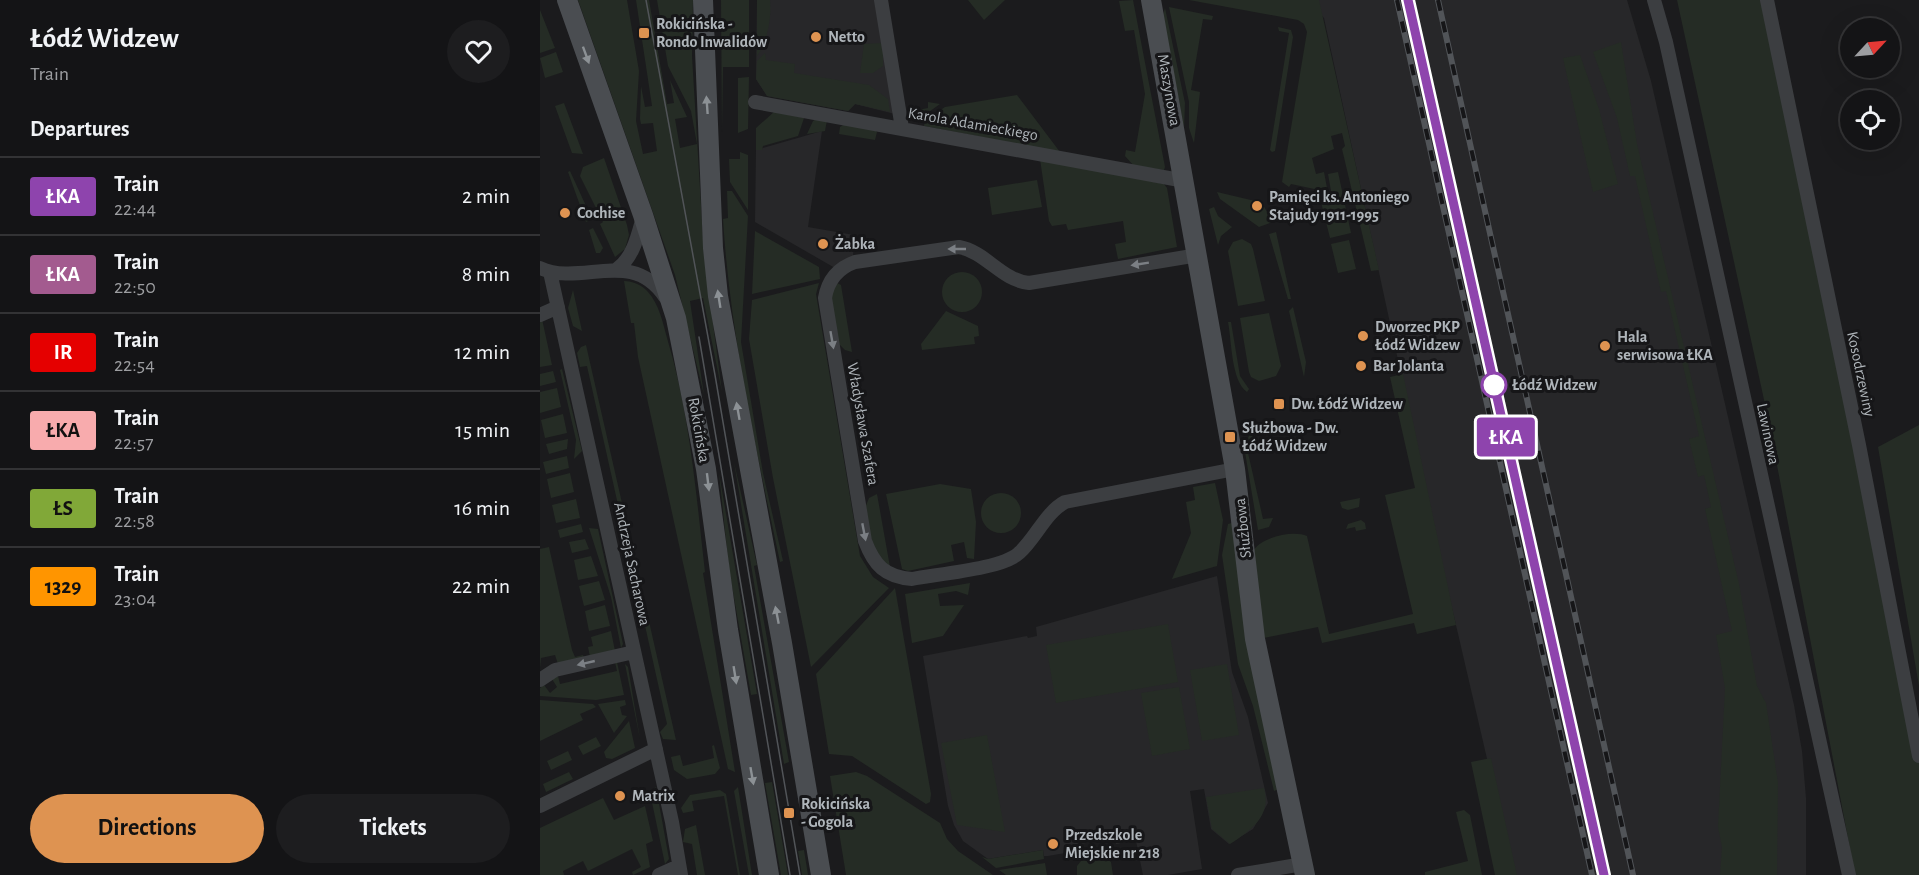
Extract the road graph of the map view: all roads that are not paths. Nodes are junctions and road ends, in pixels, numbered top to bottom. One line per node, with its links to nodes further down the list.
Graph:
1 (567, 0): 10 (main road, Rokicińska, one-way to 10)
2 (703, 0): 27 (main road, one-way to 2)
3 (881, 0): 8 (street)
4 (1151, 0): 9 (main road, Maszynowa)
5 (1654, 0): 29 (street, Lawinowa)
6 (1767, 0): 21 (street, Kosodrzewiny)
7 (755, 102): 8 (street, Karola Adamieckiego)
8 (902, 128): 9 (street, Karola Adamieckiego)
9 (1185, 181): 11 (main road, Służbowa)
10 (643, 215): 12 (street); 16 (main road, Rokicińska)
11 (1198, 255): 17 (main road, Służbowa); 17 (street, Władysława Szafera, one-way to 17)
12 (617, 269): 13 (street); 16 (street)
13 (545, 270): 14 (street, Andrzeja Sacharowa)
14 (558, 307): 15 (street); 18 (street, Andrzeja Sacharowa)
15 (540, 315)
16 (676, 318): 26 (main road, Rokicińska, one-way to 26)
17 (1235, 469): 24 (main road, Służbowa)
18 (634, 652): 19 (street, one-way to 19); 20 (street, Andrzeja Sacharowa)
19 (540, 680)
20 (656, 749): 22 (street); 23 (street, Andrzeja Sacharowa)
21 (1919, 756)
22 (540, 806)
23 (680, 870): 25 (street)
24 (1304, 870): 28 (street)
25 (659, 875)
26 (769, 875)
27 (821, 875)
28 (1238, 875)
29 (1848, 875)

